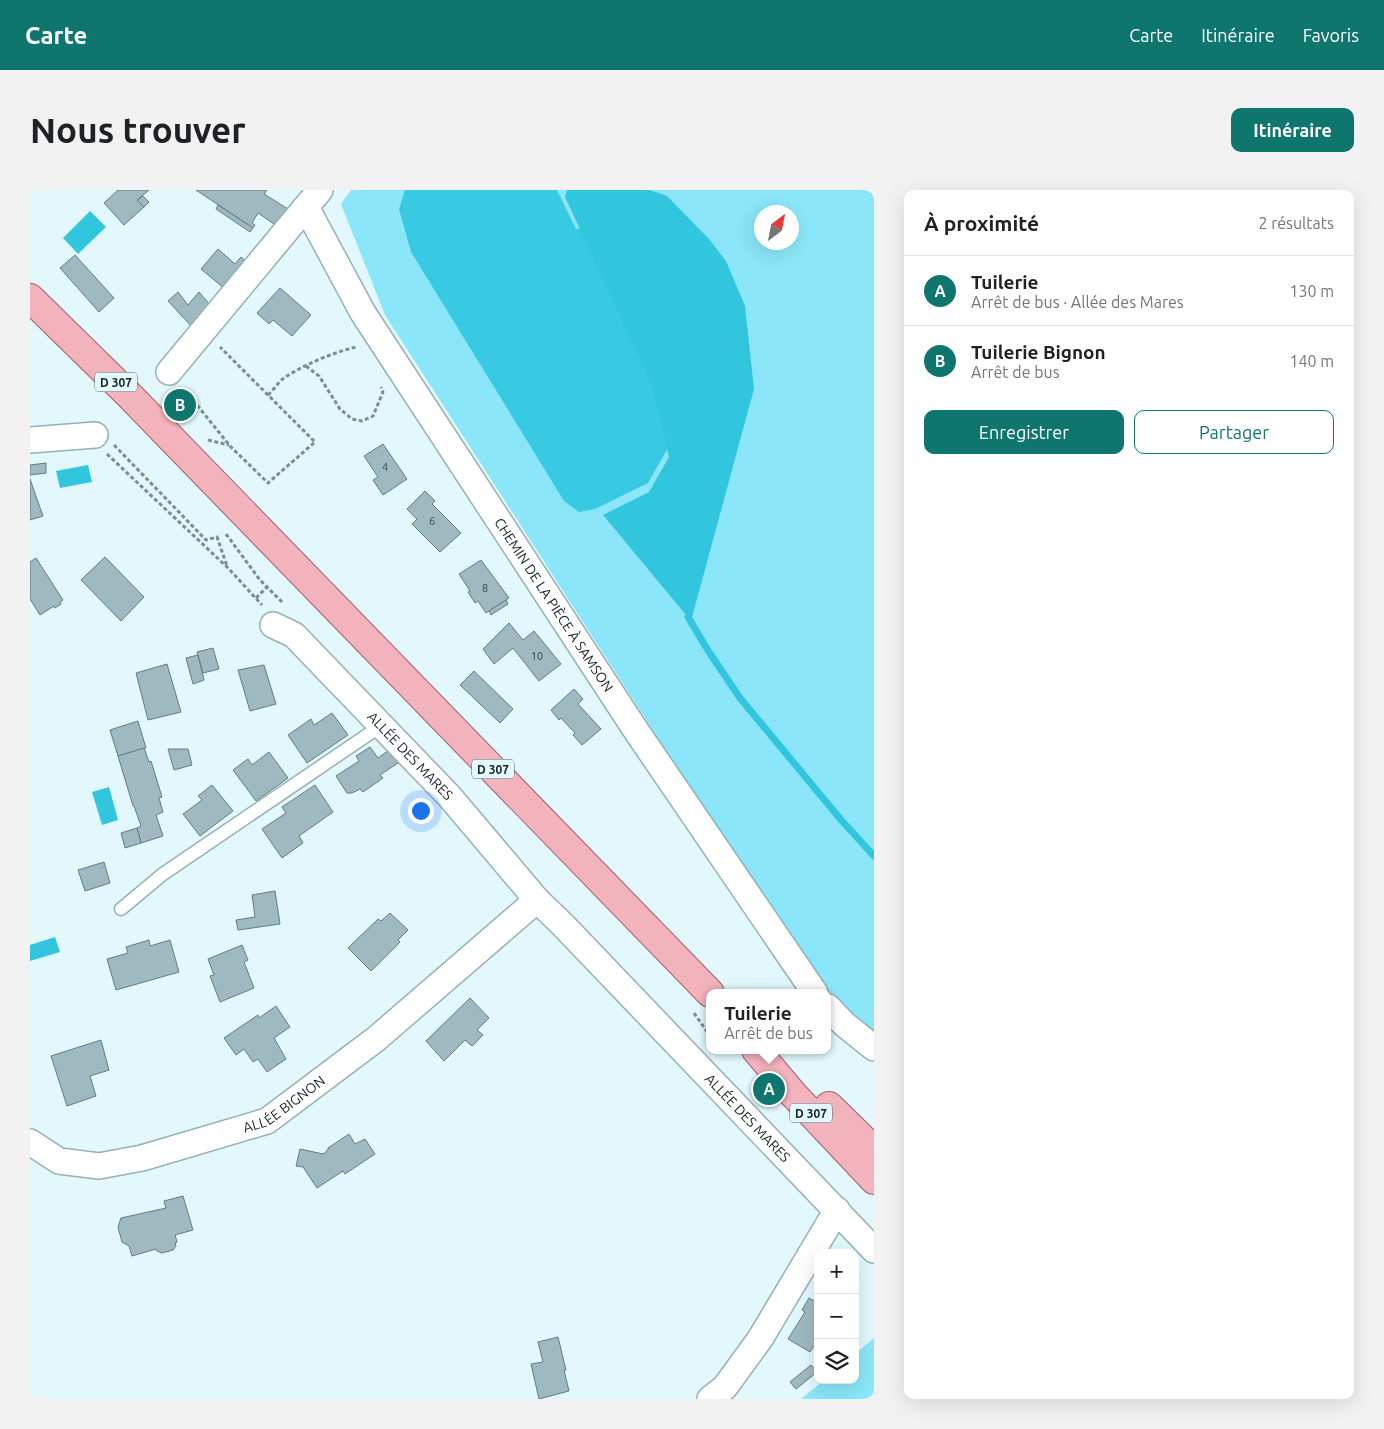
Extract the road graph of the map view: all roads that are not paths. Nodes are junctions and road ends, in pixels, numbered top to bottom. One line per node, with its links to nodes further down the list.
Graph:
1 (313, 198): 5 (street); 12 (street, CHEMIN DE LA PIÈCE À SAMSON)
2 (30, 293): 4 (main road, D 307)
3 (30, 298): 4 (main road, D 307)
4 (83, 350): 13 (main road, D 307)
5 (169, 372)
6 (95, 435): 7 (street)
7 (30, 440)
8 (273, 625): 9 (street, ALLÉE DES MARES)
9 (382, 725): 10 (street, ALLÉE DES MARES); 11 (lane)
10 (537, 900): 18 (street, ALLÉE BIGNON); 21 (street, ALLÉE DES MARES)
11 (121, 909)
12 (812, 989)
13 (706, 990)
14 (831, 1010): 15 (street)
15 (874, 1048)
16 (759, 1054): 20 (main road, D 307)
17 (774, 1054): 19 (main road, D 307)
18 (30, 1142)
19 (874, 1150)
20 (874, 1180)
21 (837, 1210): 22 (street, ALLÉE DES MARES); 23 (street)
22 (874, 1250)
23 (710, 1399)

